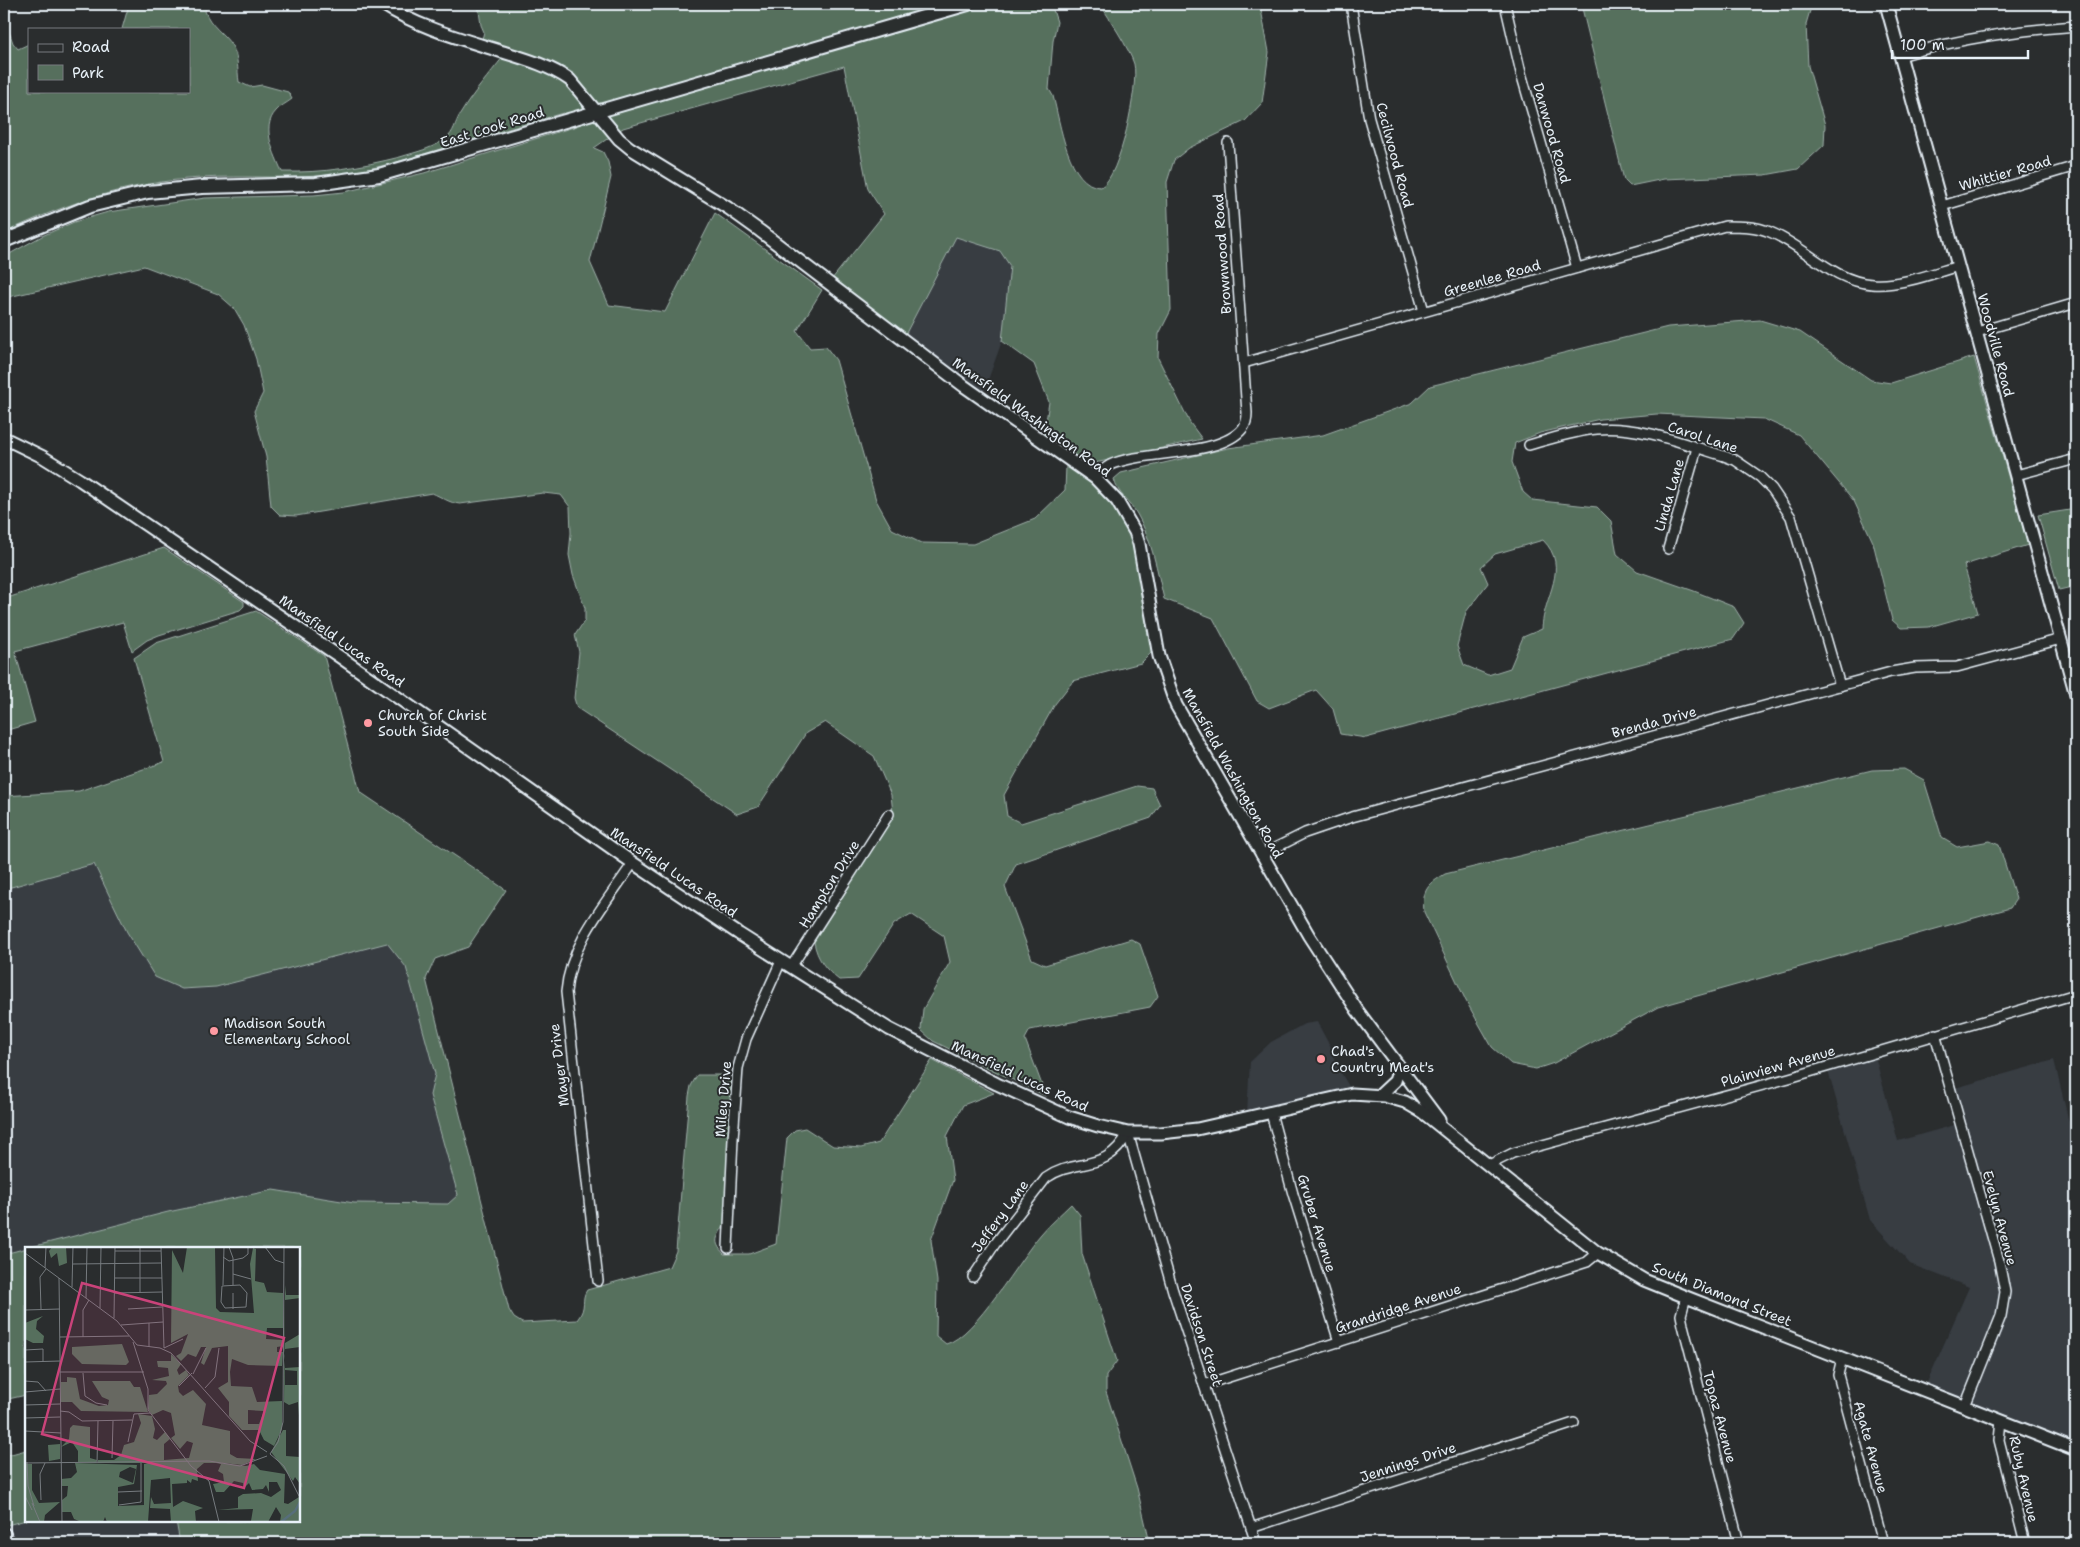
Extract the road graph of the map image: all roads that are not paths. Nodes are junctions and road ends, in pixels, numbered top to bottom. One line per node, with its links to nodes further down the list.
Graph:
1 (382, 4): 8 (street, Mansfield Washington Road)
2 (968, 4): 8 (main road, East Cook Road)
3 (1351, 4): 18 (street, Cecilwood Road)
4 (1505, 4): 16 (street, Danwood Road)
5 (1886, 4): 7 (street, Woodville Road)
6 (2076, 26): 7 (street)
7 (1900, 56): 11 (street, Woodville Road)
8 (597, 112): 12 (main road, East Cook Road); 26 (street, Mansfield Washington Road)
9 (1228, 143): 20 (street, Brownwood Road)
10 (2076, 166): 11 (street, Whittier Road)
11 (1942, 206): 15 (street, Woodville Road)
12 (19, 235): 13 (main road, East Cook Road); 14 (main road, East Cook Road)
13 (4, 241)
14 (4, 246)
15 (1958, 266): 16 (street, Greenlee Road); 19 (street, Woodville Road)
16 (1577, 268): 18 (street, Greenlee Road)
17 (2076, 303): 19 (street)
18 (1424, 311): 20 (street, Greenlee Road)
19 (1977, 332): 25 (street, Woodville Road)
20 (1244, 363): 26 (street)
21 (4, 438): 33 (street, Mansfield Lucas Road)
22 (1529, 445): 23 (street, Carol Lane)
23 (1697, 448): 27 (street, Linda Lane); 29 (street, Carol Lane)
24 (2076, 459): 25 (street)
25 (2016, 476): 28 (street, Woodville Road)
26 (1095, 478): 32 (street, Mansfield Washington Road)
27 (1668, 549)
28 (2061, 639): 29 (street, Brenda Drive); 30 (street, Woodville Road)
29 (1840, 686): 32 (street, Brenda Drive)
30 (2076, 695)
31 (889, 814): 35 (street, Hampton Drive)
32 (1261, 855): 38 (street, Mansfield Washington Road)
33 (633, 863): 34 (street, Mansfield Lucas Road); 48 (street, Mayer Drive)
34 (781, 961): 35 (street, Mansfield Lucas Road); 45 (street, Miley Drive)
35 (791, 967): 43 (street, Mansfield Lucas Road)
36 (2076, 994): 37 (street, Plainview Avenue)
37 (1935, 1034): 44 (street, Plainview Avenue); 53 (street, Evelyn Avenue)
38 (1399, 1068): 39 (street); 42 (street, Mansfield Washington Road)
39 (1380, 1095): 40 (street, Mansfield Lucas Road); 41 (street, Mansfield Lucas Road)
40 (1394, 1098): 42 (street, South Diamond Street)
41 (1271, 1113): 43 (street, Mansfield Lucas Road); 50 (street, Gruber Avenue)
42 (1447, 1131): 44 (street, South Diamond Street)
43 (1128, 1133): 47 (street, Jeffery Lane); 52 (street, Davidson Street)
44 (1489, 1165): 46 (street, South Diamond Street)
45 (728, 1248)
46 (1598, 1253): 49 (street, South Diamond Street); 50 (street, Grandridge Avenue)
47 (973, 1277)
48 (598, 1281)
49 (1686, 1297): 51 (street, South Diamond Street); 61 (street, Topaz Avenue)
50 (1340, 1342): 52 (street, Grandridge Avenue)
51 (1842, 1358): 53 (street, South Diamond Street); 62 (street, Agate Avenue)
52 (1204, 1385): 57 (street, Davidson Street)
53 (1965, 1406): 54 (street, South Diamond Street)
54 (2001, 1421): 56 (street, South Diamond Street); 63 (street, Ruby Avenue)
55 (1574, 1423): 57 (street, Jennings Drive)
56 (2076, 1450)
57 (1251, 1528): 60 (street, Davidson Street)
58 (4, 1534): 59 (main road)
59 (6, 1543)
60 (1256, 1543)
61 (1739, 1543)
62 (1883, 1543)
63 (2025, 1543)

